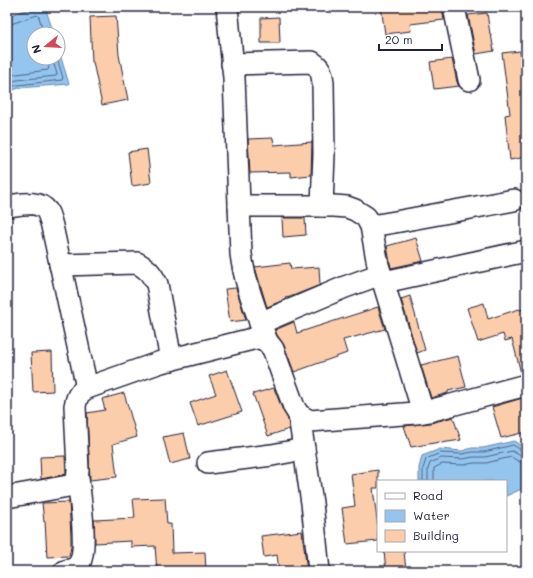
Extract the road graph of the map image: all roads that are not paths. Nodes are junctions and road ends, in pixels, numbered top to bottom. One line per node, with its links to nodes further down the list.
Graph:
1 (227, 7): 3 (street)
2 (454, 7): 4 (street)
3 (232, 64): 7 (street); 8 (street)
4 (469, 80)
5 (514, 200): 9 (street)
6 (7, 206): 11 (street)
7 (239, 206): 8 (street); 13 (street)
8 (322, 206): 9 (street)
9 (371, 226): 12 (street)
10 (526, 251): 12 (street)
11 (60, 265): 14 (street); 16 (street)
12 (382, 278): 13 (street); 17 (street)
13 (264, 332): 14 (street); 18 (street)
14 (171, 360): 16 (street)
15 (526, 385): 17 (street)
16 (87, 388): 21 (street)
17 (423, 412): 18 (street)
18 (299, 415): 19 (street)
19 (304, 449): 20 (street); 24 (street)
20 (208, 463)
21 (78, 478): 22 (street); 23 (street)
22 (7, 497)
23 (65, 571)
24 (318, 571)

